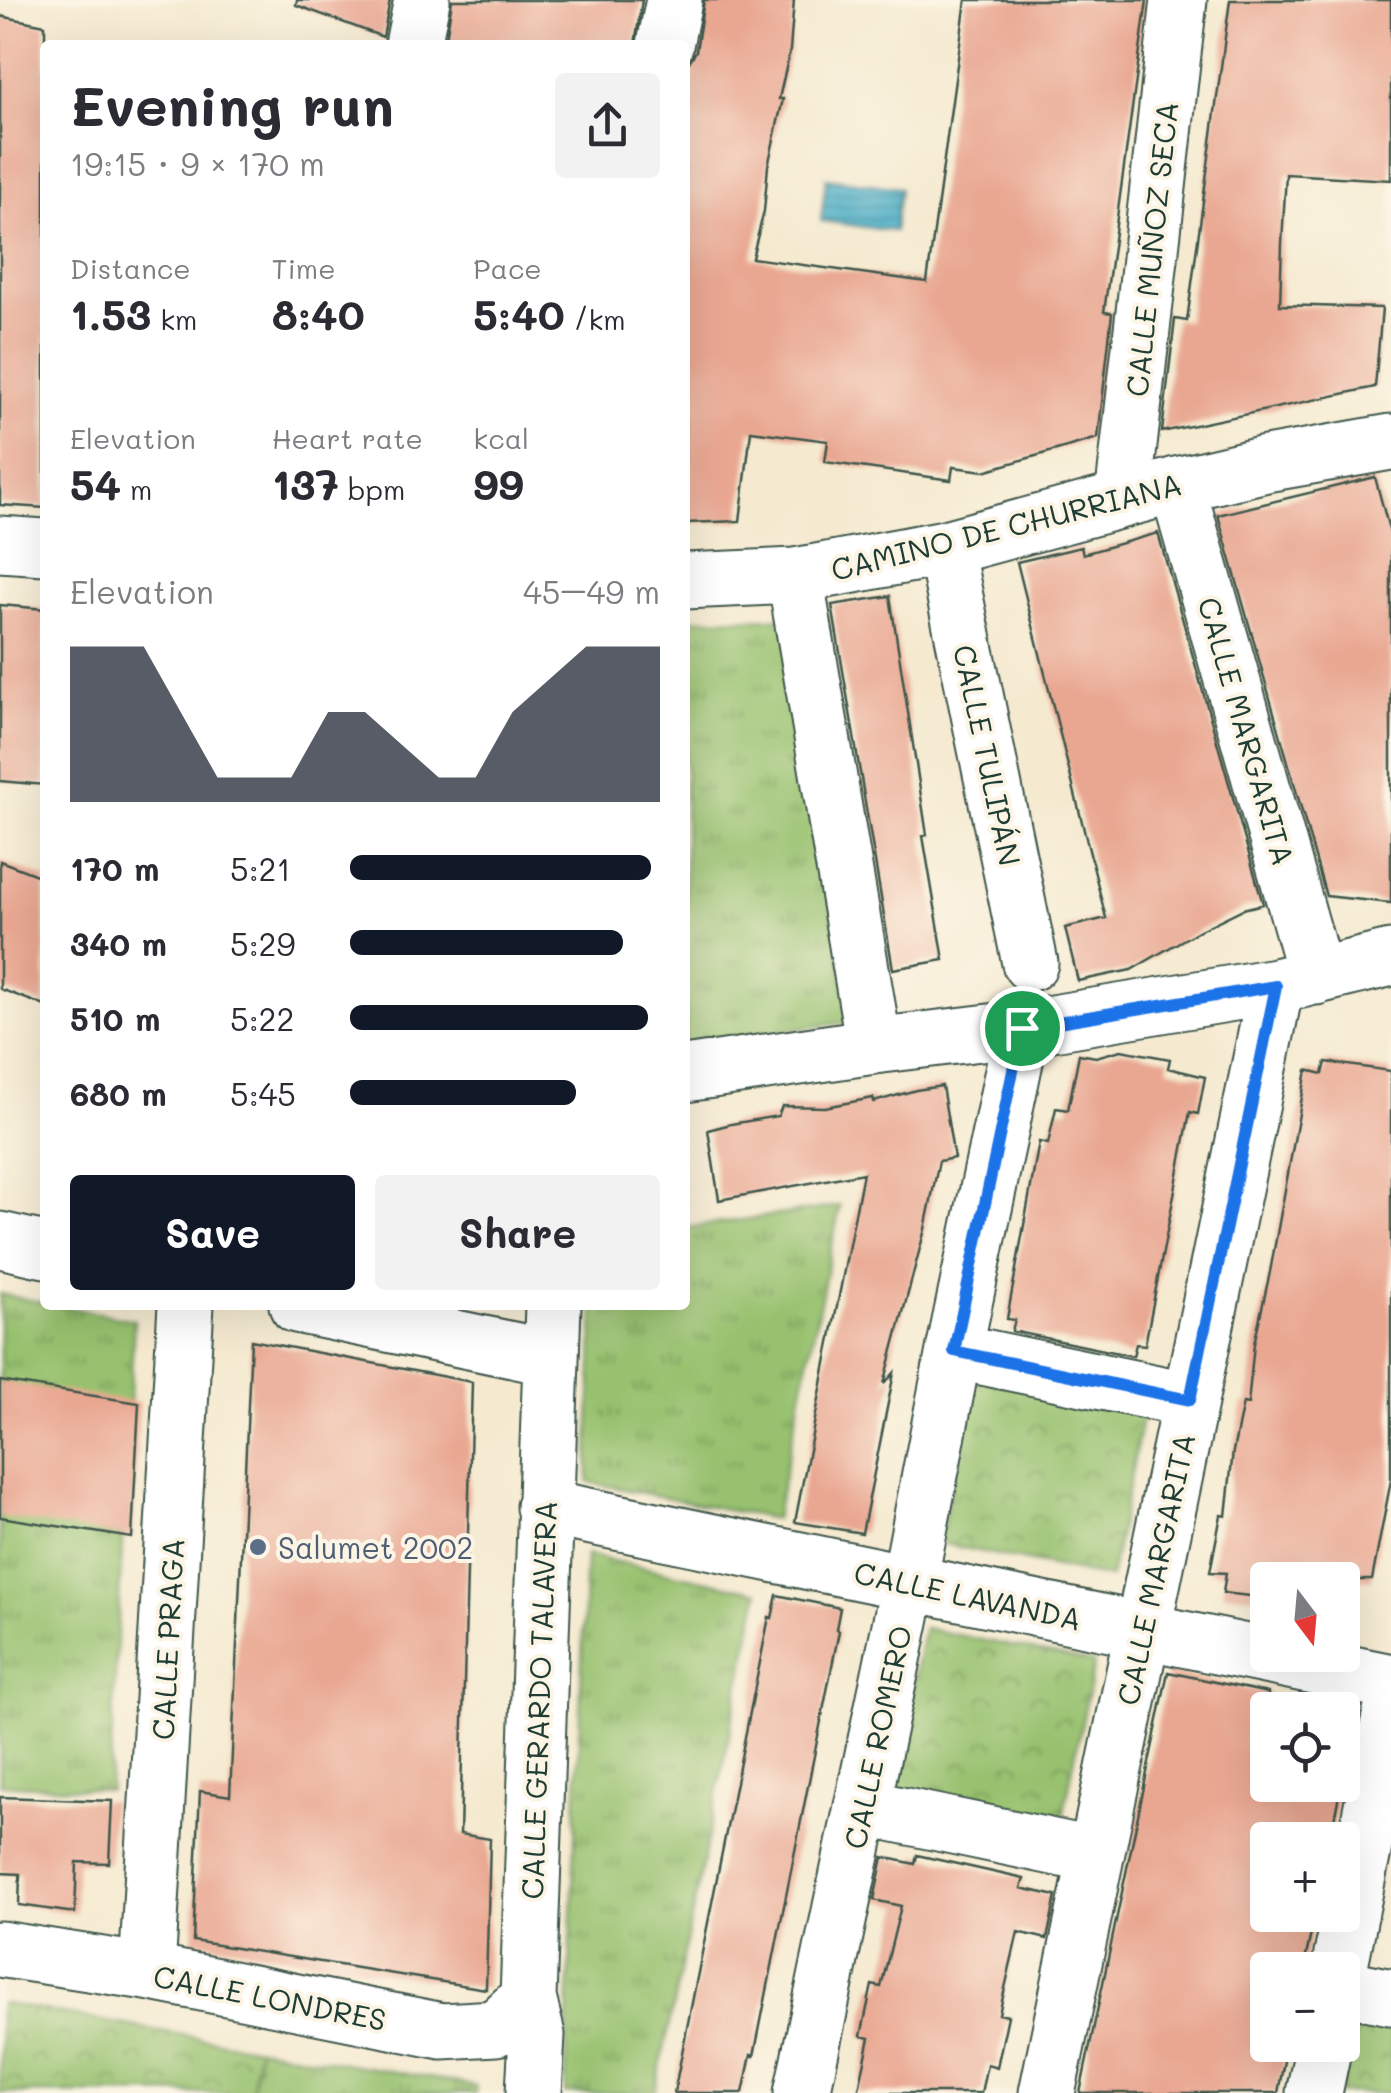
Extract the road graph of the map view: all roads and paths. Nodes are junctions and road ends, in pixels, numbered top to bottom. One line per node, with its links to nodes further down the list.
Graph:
1 (422, 0): 4 (street)
2 (674, 0): 5 (street)
3 (1178, 0): 10 (street, CALLE MUÑOZ SECA)
4 (414, 40)
5 (666, 40)
6 (1391, 416): 8 (street, CAMINO DE CHURRIANA)
7 (1391, 442): 8 (street, CAMINO DE CHURRIANA)
8 (1266, 464): 9 (street, CAMINO DE CHURRIANA)
9 (1177, 485): 10 (street, CAMINO DE CHURRIANA); 18 (street, CALLE MARGARITA)
10 (1123, 499): 13 (street, CAMINO DE CHURRIANA)
11 (0, 544): 12 (street)
12 (40, 546)
13 (945, 548): 14 (street, CAMINO DE CHURRIANA); 17 (street, CALLE TULIPÁN)
14 (795, 576): 15 (street, CAMINO DE CHURRIANA); 20 (street)
15 (690, 580)
16 (1391, 958): 18 (street)
17 (1030, 963)
18 (1296, 982): 19 (street); 28 (street, CALLE MARGARITA)
19 (1022, 1028): 20 (street); 27 (street, CALLE ROMERO)
20 (874, 1046): 21 (street)
21 (690, 1073)
22 (0, 1240): 23 (street)
23 (40, 1249)
24 (186, 1310): 38 (street, CALLE PRAGA)
25 (344, 1310): 26 (street)
26 (552, 1332): 29 (street, CALLE GERARDO TALAVERA)
27 (954, 1351): 28 (street); 30 (street, CALLE ROMERO)
28 (1190, 1400): 31 (street, CALLE MARGARITA)
29 (544, 1507): 30 (street, CALLE LAVANDA); 41 (street, CALLE GERARDO TALAVERA)
30 (909, 1583): 31 (street, CALLE LAVANDA); 34 (street, CALLE ROMERO)
31 (1142, 1630): 32 (street, CALLE LAVANDA); 35 (street, CALLE MARGARITA)
32 (1391, 1682)
33 (1391, 1712): 37 (street)
34 (862, 1807): 35 (street); 44 (street, CALLE ROMERO)
35 (1096, 1856): 45 (street, CALLE MARGARITA)
36 (0, 1949): 38 (street, CALLE LONDRES)
37 (1343, 1952)
38 (147, 1972): 41 (street, CALLE LONDRES)
39 (1360, 1991): 40 (street)
40 (1391, 1997)
41 (528, 1998): 43 (street, CALLE GERARDO TALAVERA)
42 (1320, 2062): 46 (street)
43 (534, 2093)
44 (802, 2093)
45 (1047, 2093)
46 (1314, 2093)

